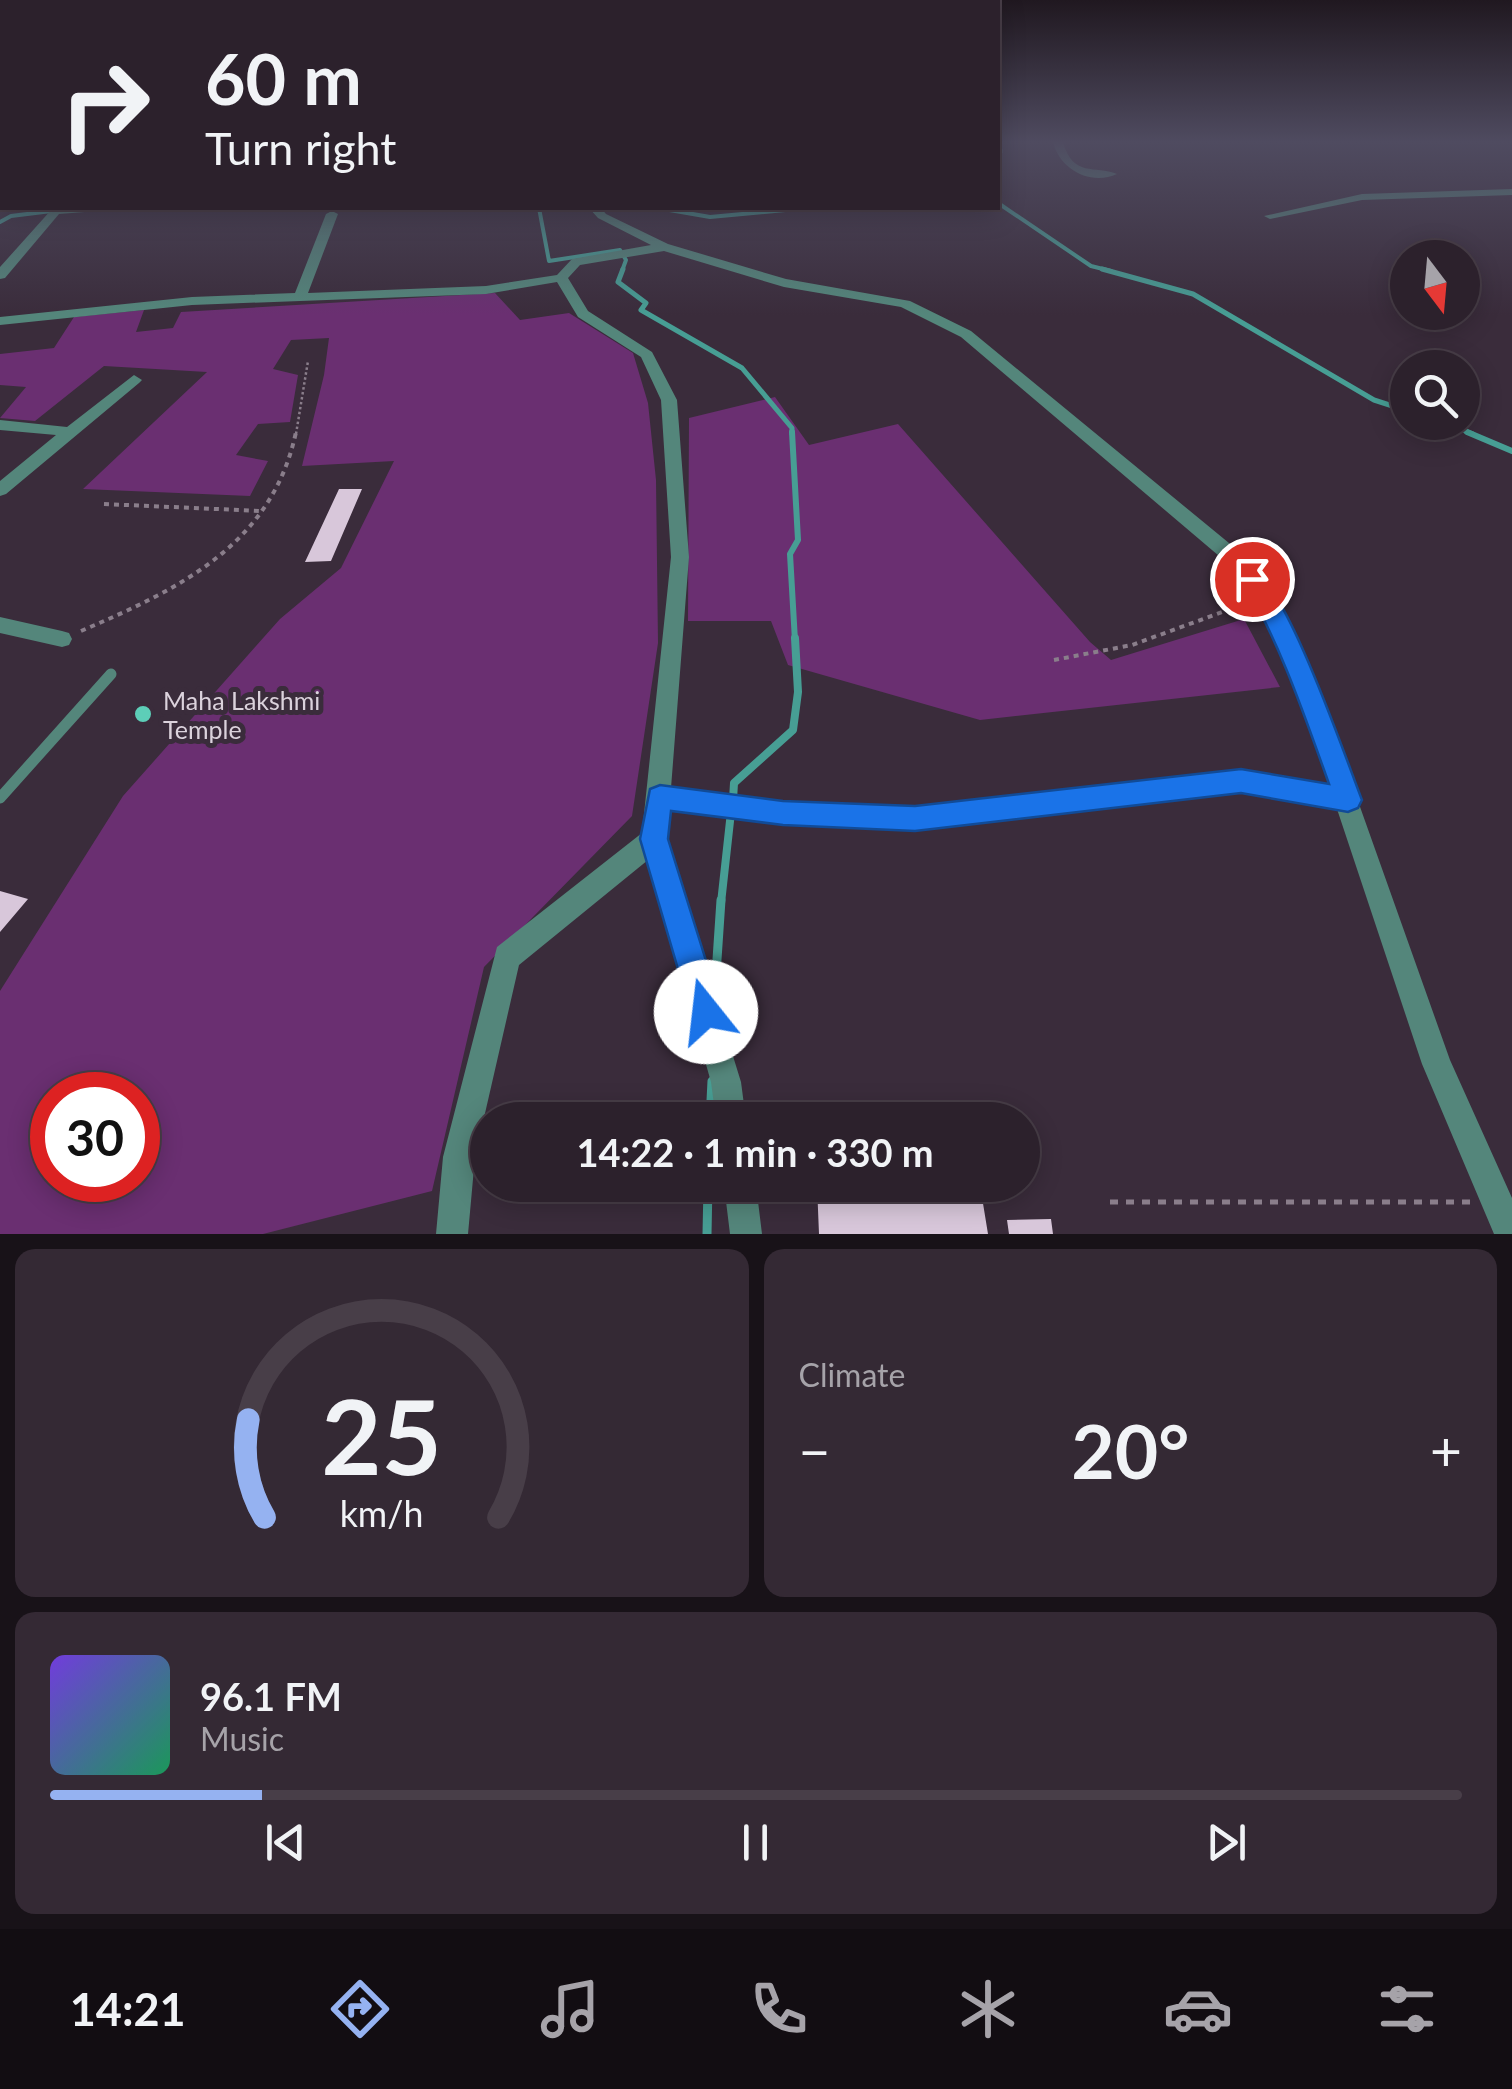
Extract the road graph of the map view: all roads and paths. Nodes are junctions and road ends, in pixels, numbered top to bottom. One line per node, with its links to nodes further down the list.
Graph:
1 (1349, 200): 5 (street)
2 (70, 210): 7 (street)
3 (597, 210): 6 (street)
4 (332, 214): 9 (street)
5 (1270, 216)
6 (664, 247): 8 (street); 19 (street)
7 (0, 275)
8 (561, 278): 9 (street); 25 (street)
9 (300, 297): 10 (street)
10 (0, 321)
11 (308, 360): 18 (path)
12 (134, 380): 14 (street)
13 (0, 425): 14 (street)
14 (72, 432): 15 (street)
15 (8, 475): 16 (street)
16 (0, 490)
17 (104, 504): 18 (path)
18 (261, 511): 21 (path)
19 (1266, 596): 22 (path); 26 (street)
20 (0, 625): 21 (street)
21 (62, 639)
22 (1054, 660)
23 (111, 674): 24 (lane)
24 (0, 798)
25 (660, 798): 26 (street); 27 (street)
26 (1348, 800): 31 (street)
27 (654, 839): 28 (street); 32 (street)
28 (729, 1102)
29 (742, 1202): 33 (street)
30 (1110, 1202): 31 (path)
31 (1499, 1202): 34 (street)
32 (452, 1234)
33 (746, 1234)
34 (1511, 1234)

